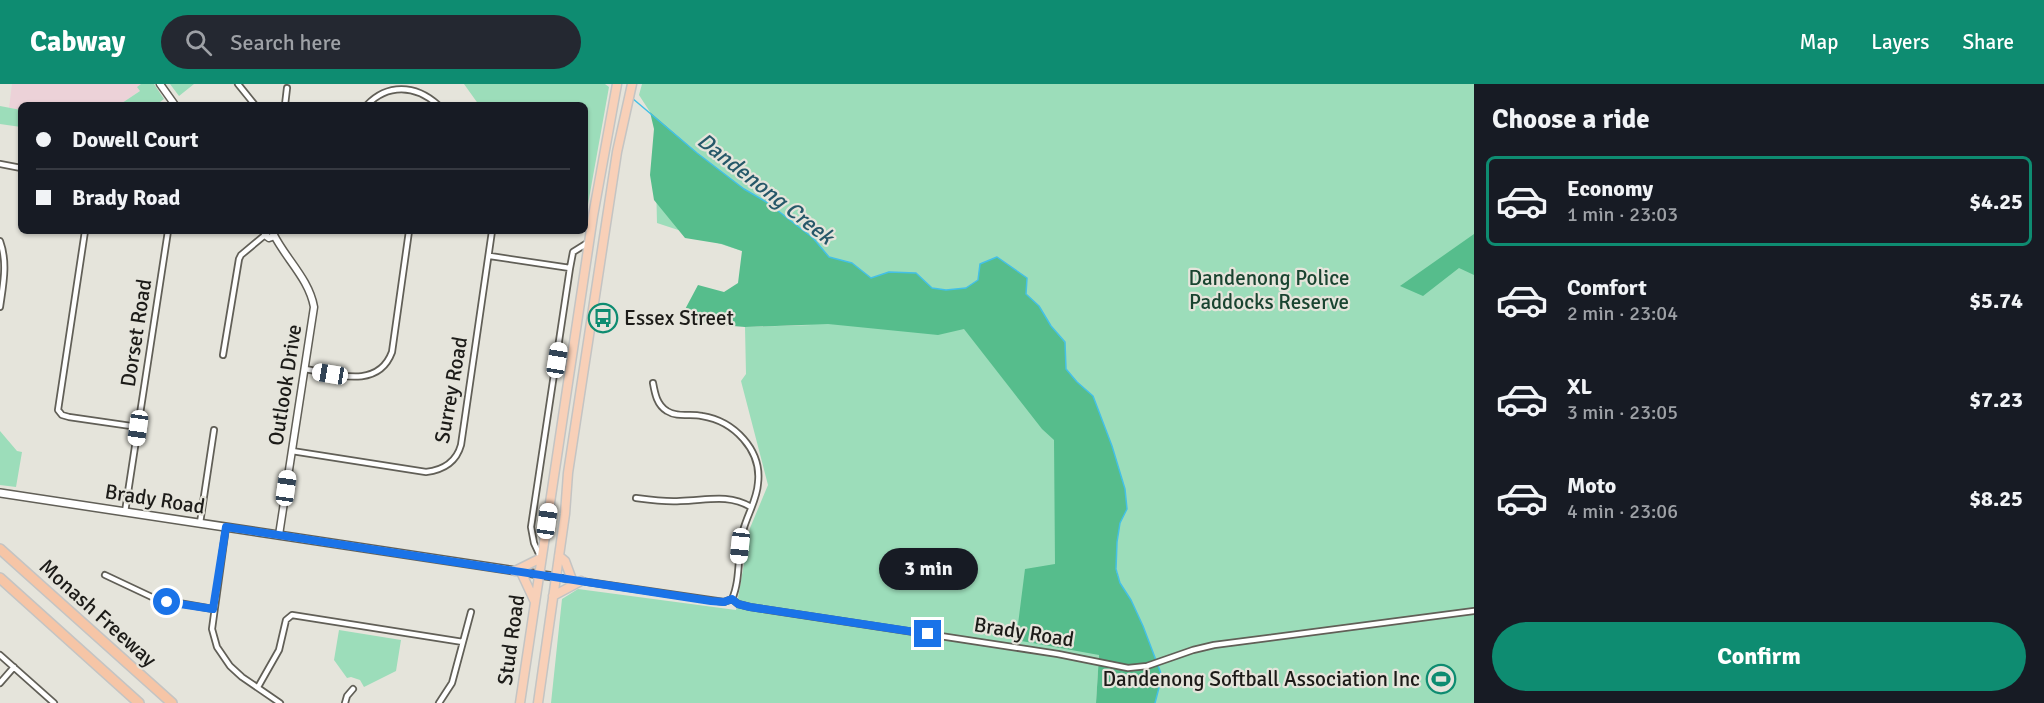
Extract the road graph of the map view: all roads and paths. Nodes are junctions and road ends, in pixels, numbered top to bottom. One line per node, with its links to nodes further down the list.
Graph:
1 (160, 84): 6 (street)
2 (238, 84): 7 (street)
3 (617, 84): 19 (highway, Stud Road)
4 (632, 84): 37 (highway, Stud Road)
5 (287, 88): 8 (street)
6 (173, 102)
7 (253, 102)
8 (285, 102)
9 (370, 102): 10 (street)
10 (434, 102)
11 (0, 164): 12 (street)
12 (18, 167)
13 (85, 234): 26 (street)
14 (168, 234): 26 (street, Dorset Road)
15 (268, 234): 23 (street); 24 (street, Outlook Drive)
16 (409, 234): 24 (street)
17 (492, 234): 20 (street, Surrey Road)
18 (0, 241): 22 (street)
19 (590, 242): 21 (street); 38 (highway, Stud Road)
20 (490, 256): 21 (street); 28 (street, Surrey Road)
21 (570, 268): 38 (street)
22 (0, 307)
23 (224, 355)
24 (304, 369): 28 (street, Outlook Drive)
25 (653, 383): 31 (street)
26 (138, 428): 32 (street, Dorset Road)
27 (214, 430): 33 (street)
28 (292, 452): 35 (street, Outlook Drive)
29 (0, 493): 32 (main road, Brady Road)
30 (636, 498): 31 (street)
31 (751, 507): 46 (street)
32 (125, 512): 33 (main road, Brady Road)
33 (200, 523): 34 (main road, Brady Road)
34 (226, 527): 35 (main road, Brady Road); 48 (street)
35 (279, 535): 39 (main road, Brady Road)
36 (0, 549): 54 (highway, Monash Freeway)
37 (559, 556): 42 (highway, Stud Road); 44 (highway)
38 (541, 558): 39 (highway); 41 (highway, Stud Road)
39 (518, 572): 41 (main road, Brady Road); 47 (highway)
40 (105, 575): 48 (street)
41 (539, 575): 42 (main road, Brady Road); 47 (highway, Stud Road)
42 (556, 577): 44 (street, Brady Road); 45 (highway, Stud Road)
43 (0, 578): 59 (highway, Monash Freeway)
44 (577, 581): 45 (highway); 46 (street, Brady Road)
45 (553, 596): 66 (highway, Stud Road)
46 (732, 599): 49 (street, Brady Road)
47 (535, 603): 65 (highway, Stud Road)
48 (213, 609): 56 (street)
49 (1474, 611)
50 (471, 612): 51 (street)
51 (463, 642): 56 (street); 64 (street)
52 (0, 655): 53 (street)
53 (14, 668): 55 (street); 58 (street)
54 (135, 670): 60 (highway, Monash Freeway); 61 (highway)
55 (0, 683)
56 (258, 687): 62 (street)
57 (353, 689): 63 (street)
58 (54, 703)
59 (139, 703)
60 (172, 703)
61 (180, 703)
62 (280, 703)
63 (345, 703)
64 (439, 703)
65 (520, 703)
66 (538, 703)

